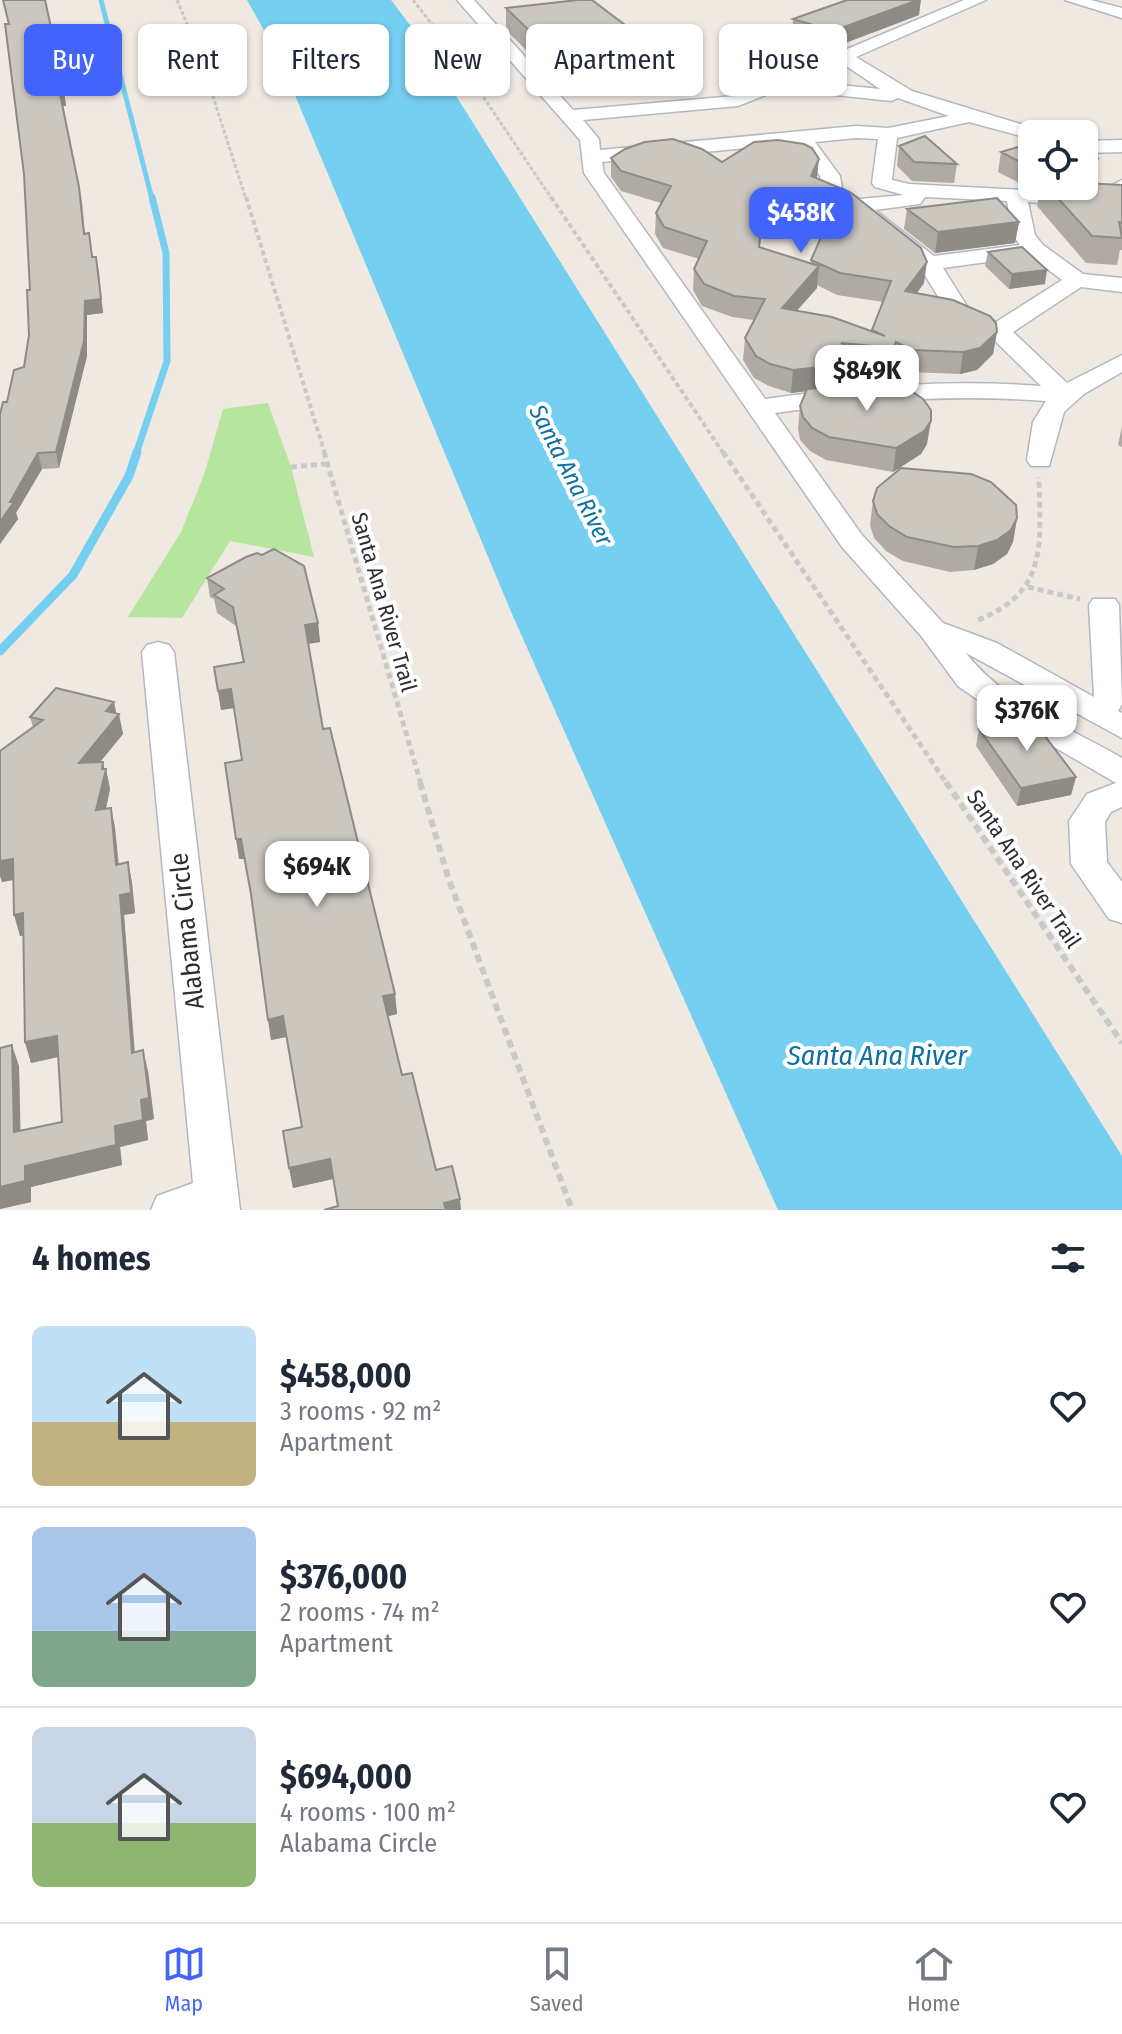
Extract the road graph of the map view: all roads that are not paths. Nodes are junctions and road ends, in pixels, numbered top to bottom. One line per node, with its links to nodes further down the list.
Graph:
1 (465, 0): 12 (street)
2 (978, 0): 5 (street)
3 (1073, 0): 4 (street)
4 (1122, 13)
5 (847, 53)
6 (847, 60): 10 (street)
7 (847, 93): 10 (street)
8 (752, 96): 12 (street)
9 (764, 96): 17 (street)
10 (926, 100): 11 (street)
11 (971, 115): 13 (street); 14 (street)
12 (570, 116): 18 (street)
13 (1018, 129)
14 (888, 134): 15 (street); 21 (street)
15 (802, 137): 17 (street); 23 (street)
16 (1113, 146): 19 (street)
17 (621, 154): 18 (street)
18 (591, 157): 31 (street)
19 (1122, 173)
20 (1118, 192): 22 (street)
21 (915, 195): 22 (street); 23 (street)
22 (1018, 205): 24 (street)
23 (857, 206): 25 (street)
24 (1035, 250): 25 (street); 26 (street)
25 (929, 263): 28 (street)
26 (1077, 280): 27 (street); 28 (street)
27 (1122, 285)
28 (998, 331): 30 (street)
29 (1122, 362): 30 (street)
30 (1065, 395): 31 (street); 32 (street)
31 (757, 408): 34 (street)
32 (1040, 460)
33 (1104, 605): 36 (street)
34 (933, 630): 36 (street); 37 (street)
35 (158, 652): 40 (street, Alabama Circle)
36 (1111, 720)
37 (1122, 773)
38 (1122, 793): 39 (street)
39 (1122, 909)
40 (216, 1202): 41 (street)
41 (173, 1210)

